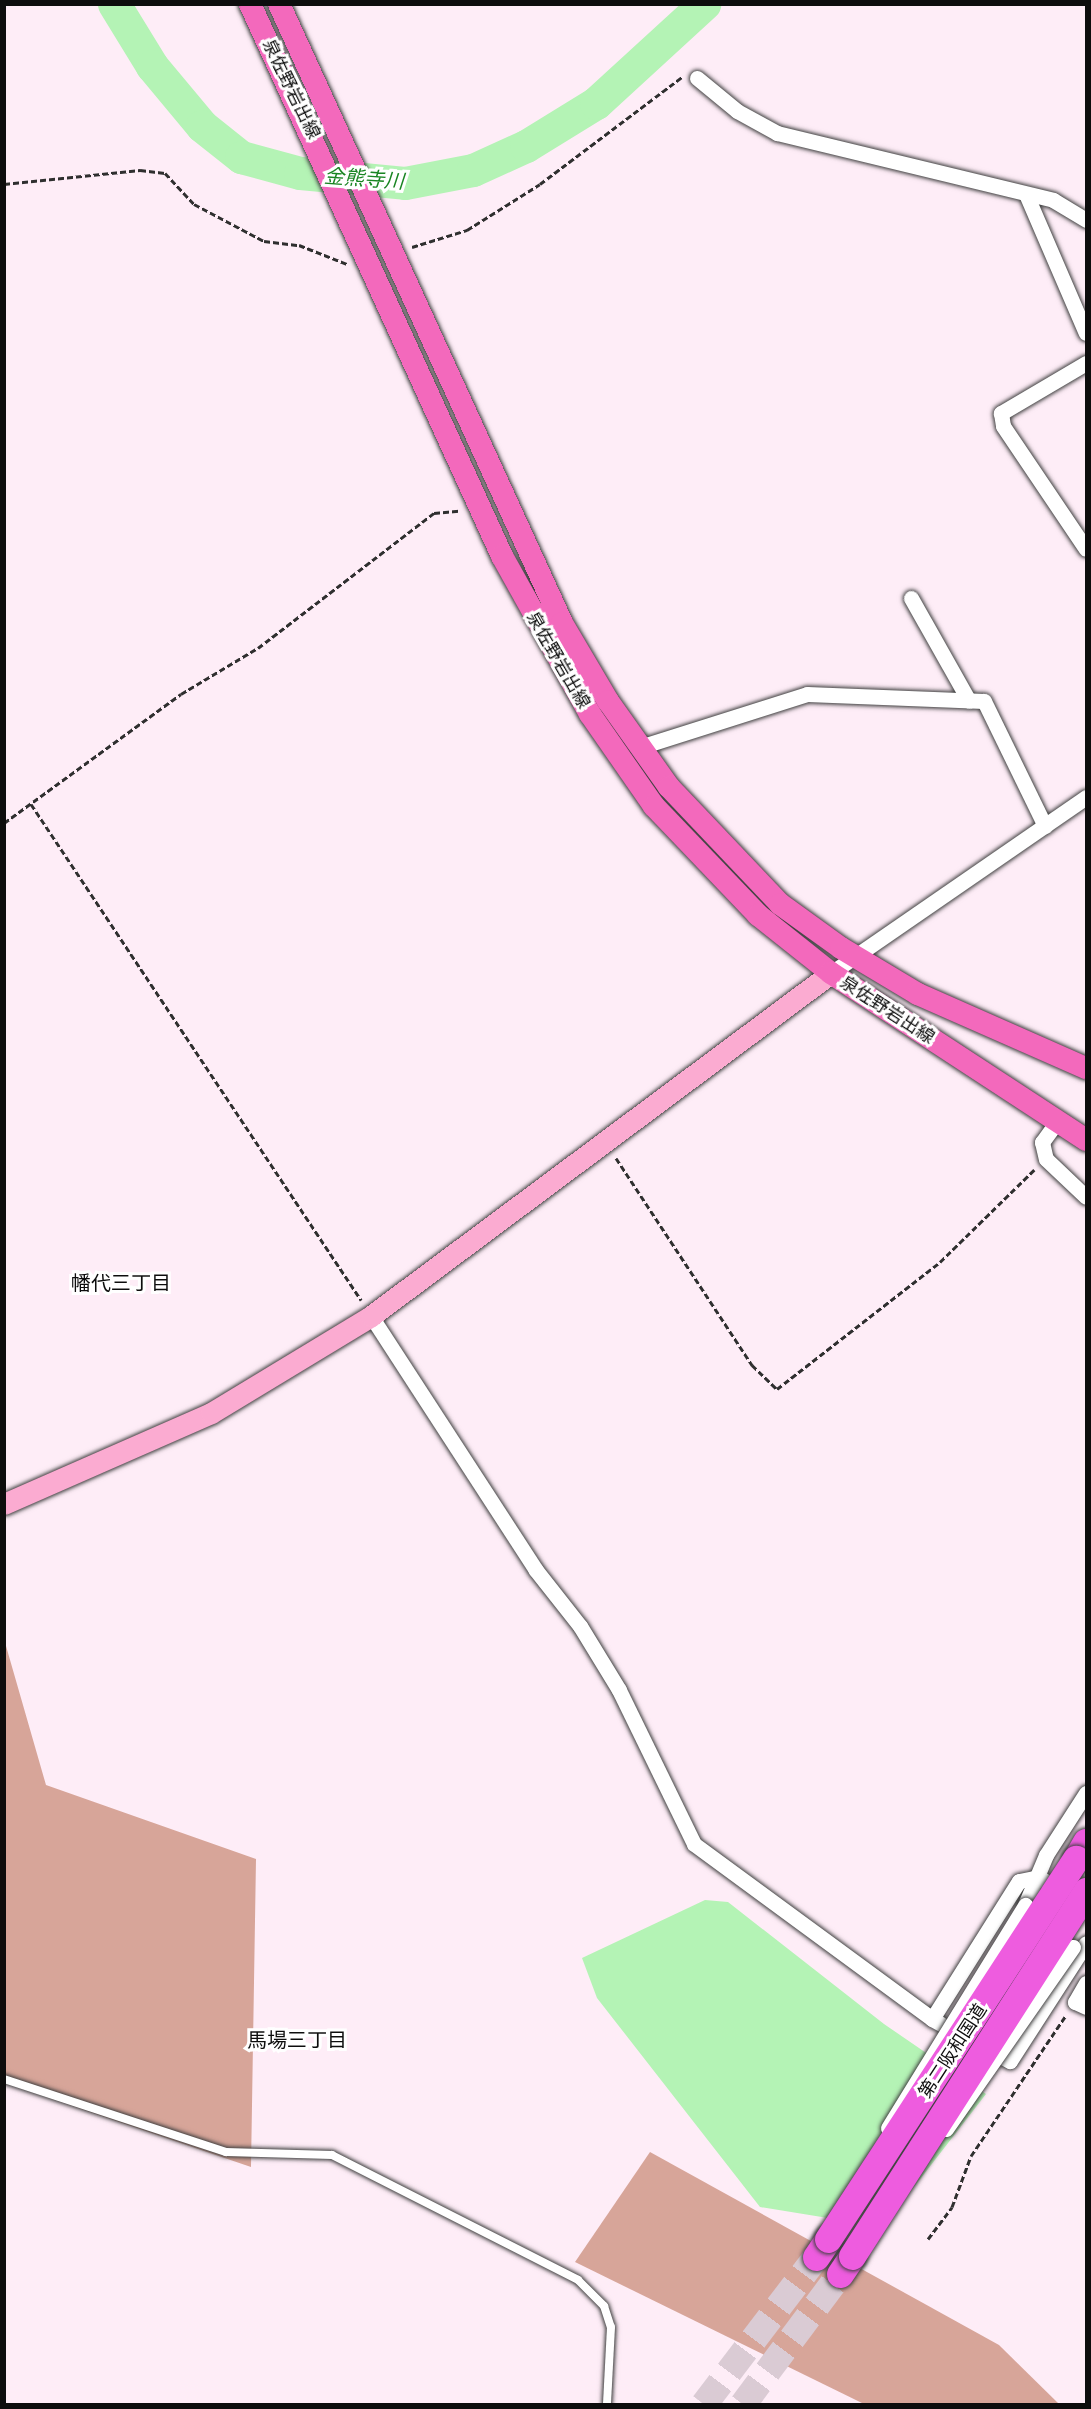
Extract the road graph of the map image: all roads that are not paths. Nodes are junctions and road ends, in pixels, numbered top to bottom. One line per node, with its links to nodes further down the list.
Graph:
1 (250, 4): 15 (main road, 泉佐野岩出線)
2 (279, 4): 11 (main road, 泉佐野岩出線)
3 (697, 78): 4 (street)
4 (1026, 194): 5 (street); 6 (street)
5 (1086, 220)
6 (1086, 333)
7 (1086, 363): 8 (street)
8 (1086, 549)
9 (911, 598): 10 (street)
10 (969, 700): 11 (street); 13 (street)
11 (640, 747): 14 (main road, 泉佐野岩出線)
12 (1086, 797): 13 (street)
13 (1045, 826): 14 (street)
14 (856, 957): 15 (street); 16 (main road, 泉佐野岩出線)
15 (831, 974): 17 (main road, 泉佐野岩出線); 20 (street)
16 (1086, 1068)
17 (1056, 1123): 18 (main road, 泉佐野岩出線); 19 (street)
18 (1086, 1140)
19 (1086, 1197)
20 (371, 1316): 21 (street); 31 (street)
21 (4, 1504)
22 (1086, 1793): 24 (street)
23 (1081, 1850): 34 (highway, 第二阪和国道, bridge)
24 (1039, 1877): 26 (street); 31 (street); 34 (street, bridge)
25 (1086, 1891): 33 (highway, 第二阪和国道, bridge)
26 (1086, 1909)
27 (1086, 1934): 28 (street)
28 (1079, 1945): 31 (street); 33 (street, bridge)
29 (1086, 1983): 30 (street)
30 (1081, 2004)
31 (932, 2019)
32 (4, 2079): 37 (lane)
33 (899, 2186): 36 (highway, 第二阪和国道, bridge)
34 (860, 2191): 35 (highway, 第二阪和国道, bridge)
35 (822, 2248)
36 (846, 2265)
37 (607, 2404)

